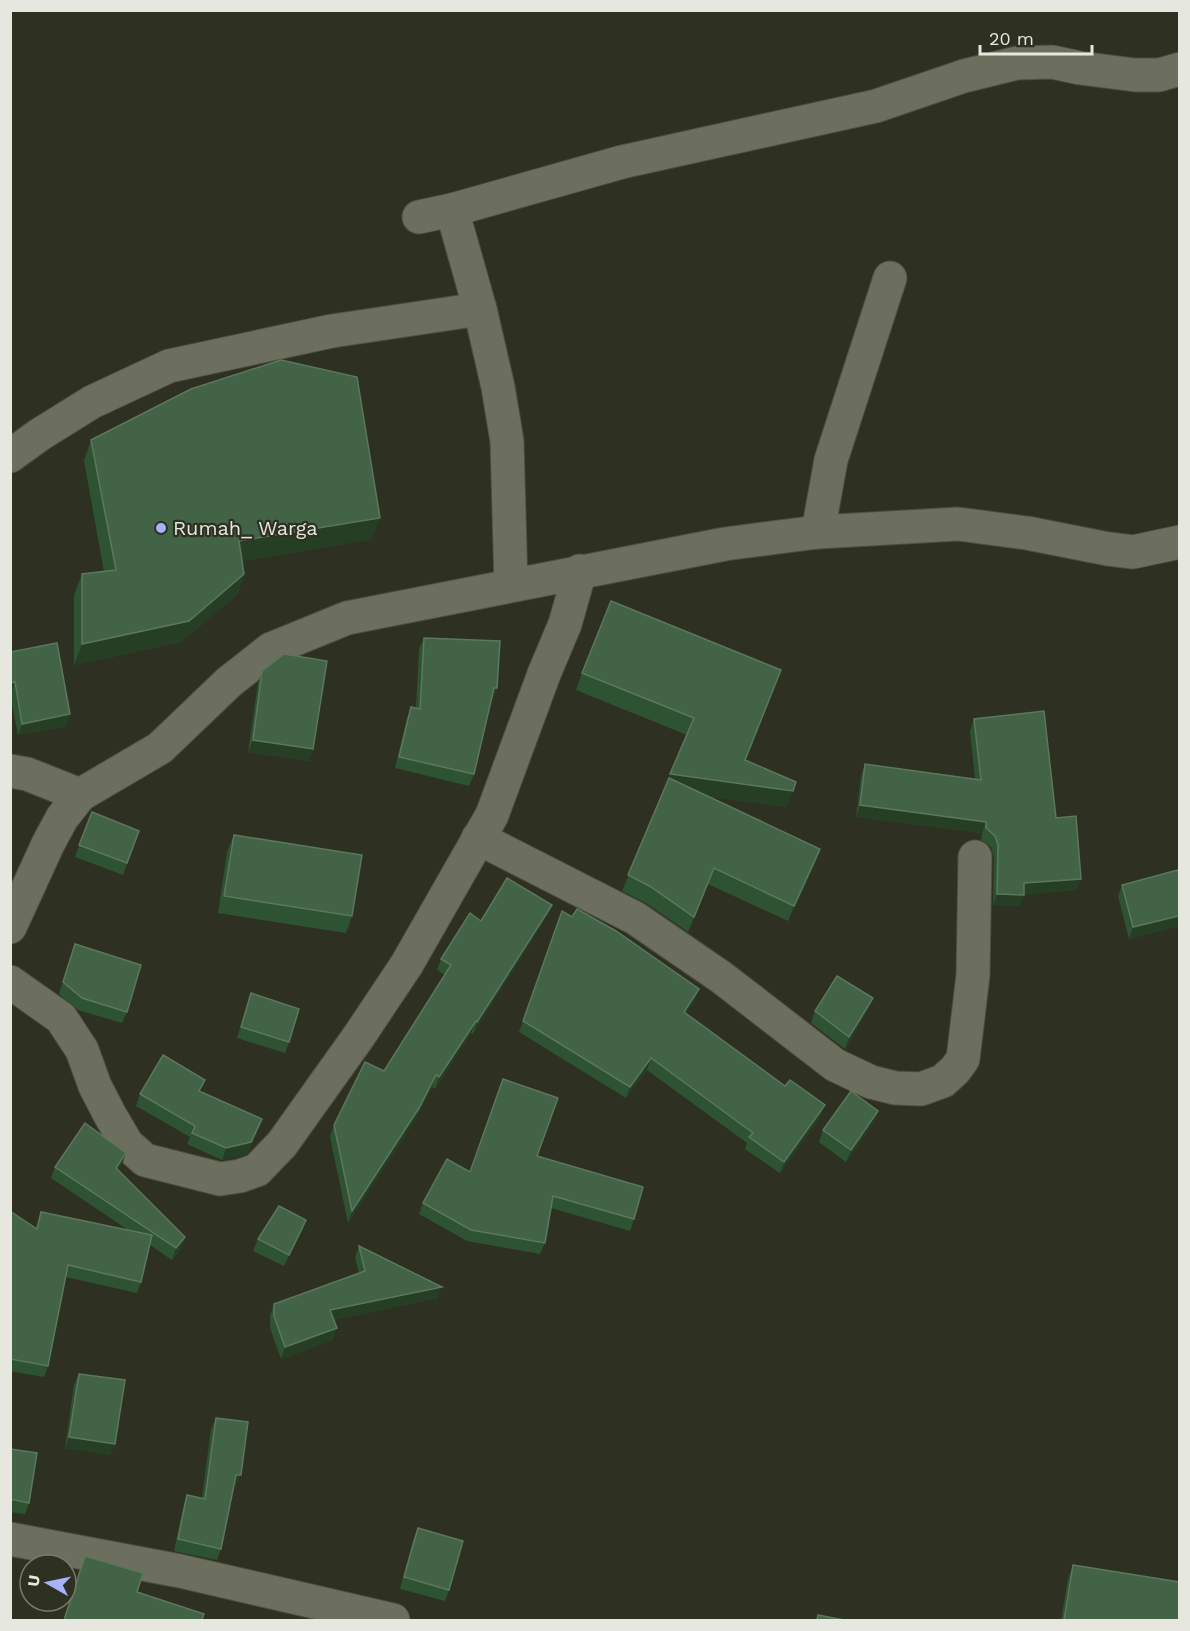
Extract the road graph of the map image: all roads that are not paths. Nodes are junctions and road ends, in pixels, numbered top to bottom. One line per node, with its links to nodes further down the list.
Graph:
1 (1179, 69): 2 (street)
2 (452, 210): 3 (street); 5 (street)
3 (419, 216)
4 (890, 278): 7 (street)
5 (480, 309): 6 (street); 10 (street)
6 (10, 456)
7 (818, 532): 8 (street); 9 (street)
8 (1179, 542)
9 (580, 571): 10 (street); 13 (street)
10 (511, 585): 12 (street)
11 (10, 771): 12 (street)
12 (80, 795): 15 (street)
13 (478, 838): 14 (street); 16 (street)
14 (975, 857)
15 (10, 927)
16 (10, 982)
17 (10, 1539): 18 (street)
18 (393, 1620)

